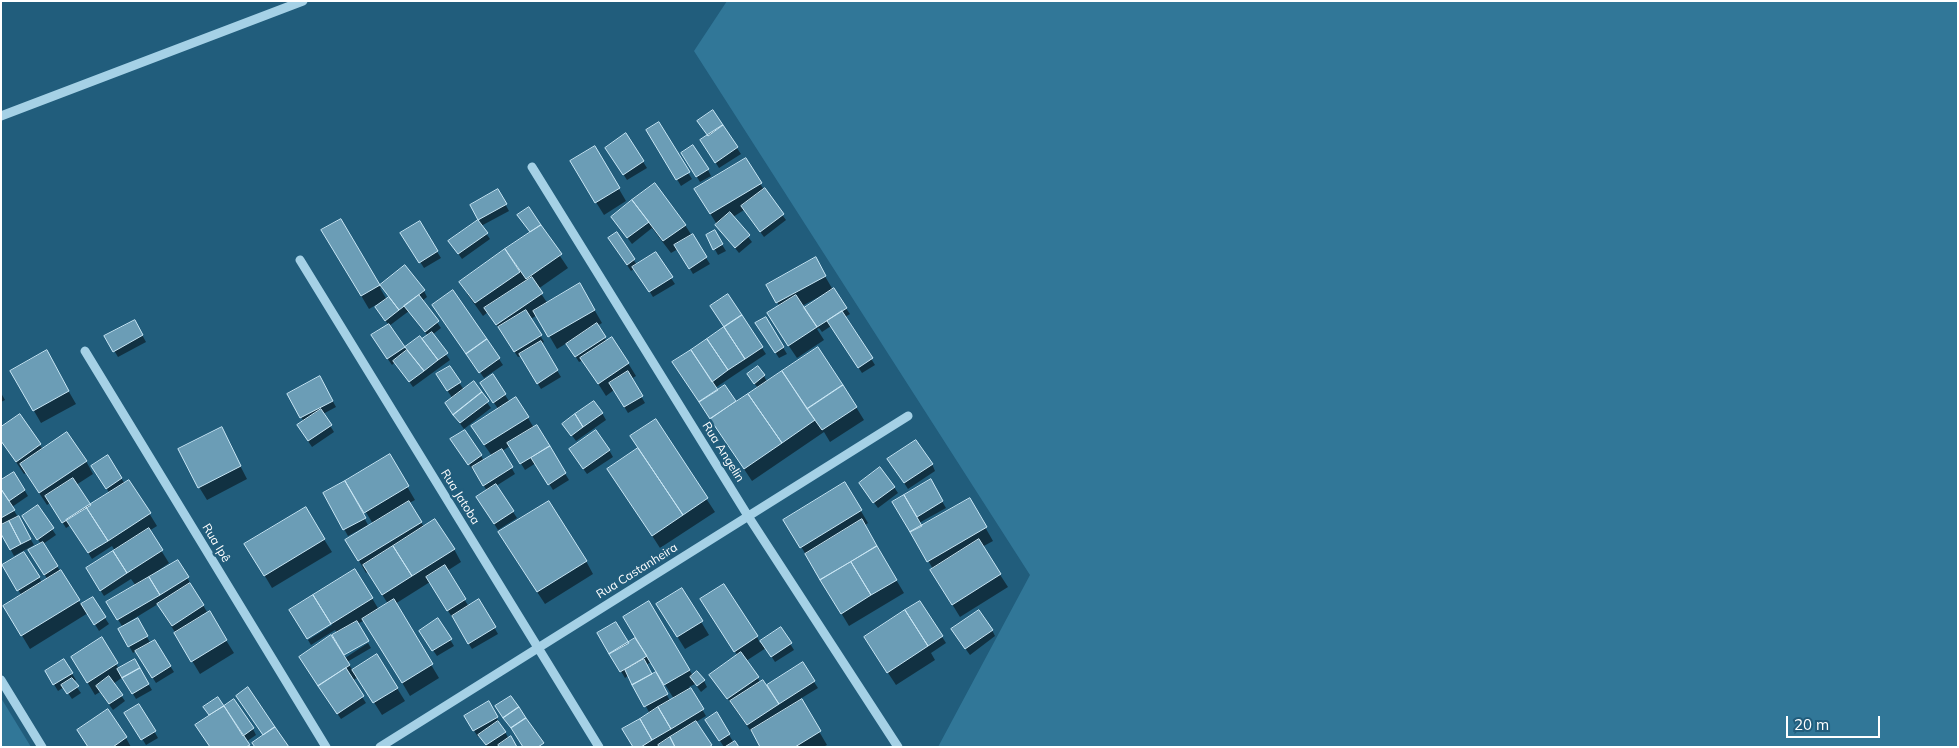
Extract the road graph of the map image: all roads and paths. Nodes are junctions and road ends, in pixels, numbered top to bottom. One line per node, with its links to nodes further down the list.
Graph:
1 (303, 1): 2 (street)
2 (1, 116)
3 (532, 167): 7 (street, Rua Angelin)
4 (300, 260): 8 (street, Rua Jatoba)
5 (85, 351): 11 (street, Rua Ipê)
6 (908, 416): 7 (street, Rua Castanheira)
7 (748, 516): 8 (street, Rua Castanheira); 14 (street, Rua Angelin)
8 (538, 648): 12 (street, Rua Castanheira); 13 (street, Rua Jatoba)
9 (1, 680): 10 (street)
10 (42, 747)
11 (326, 747)
12 (380, 747)
13 (599, 747)
14 (898, 747)

